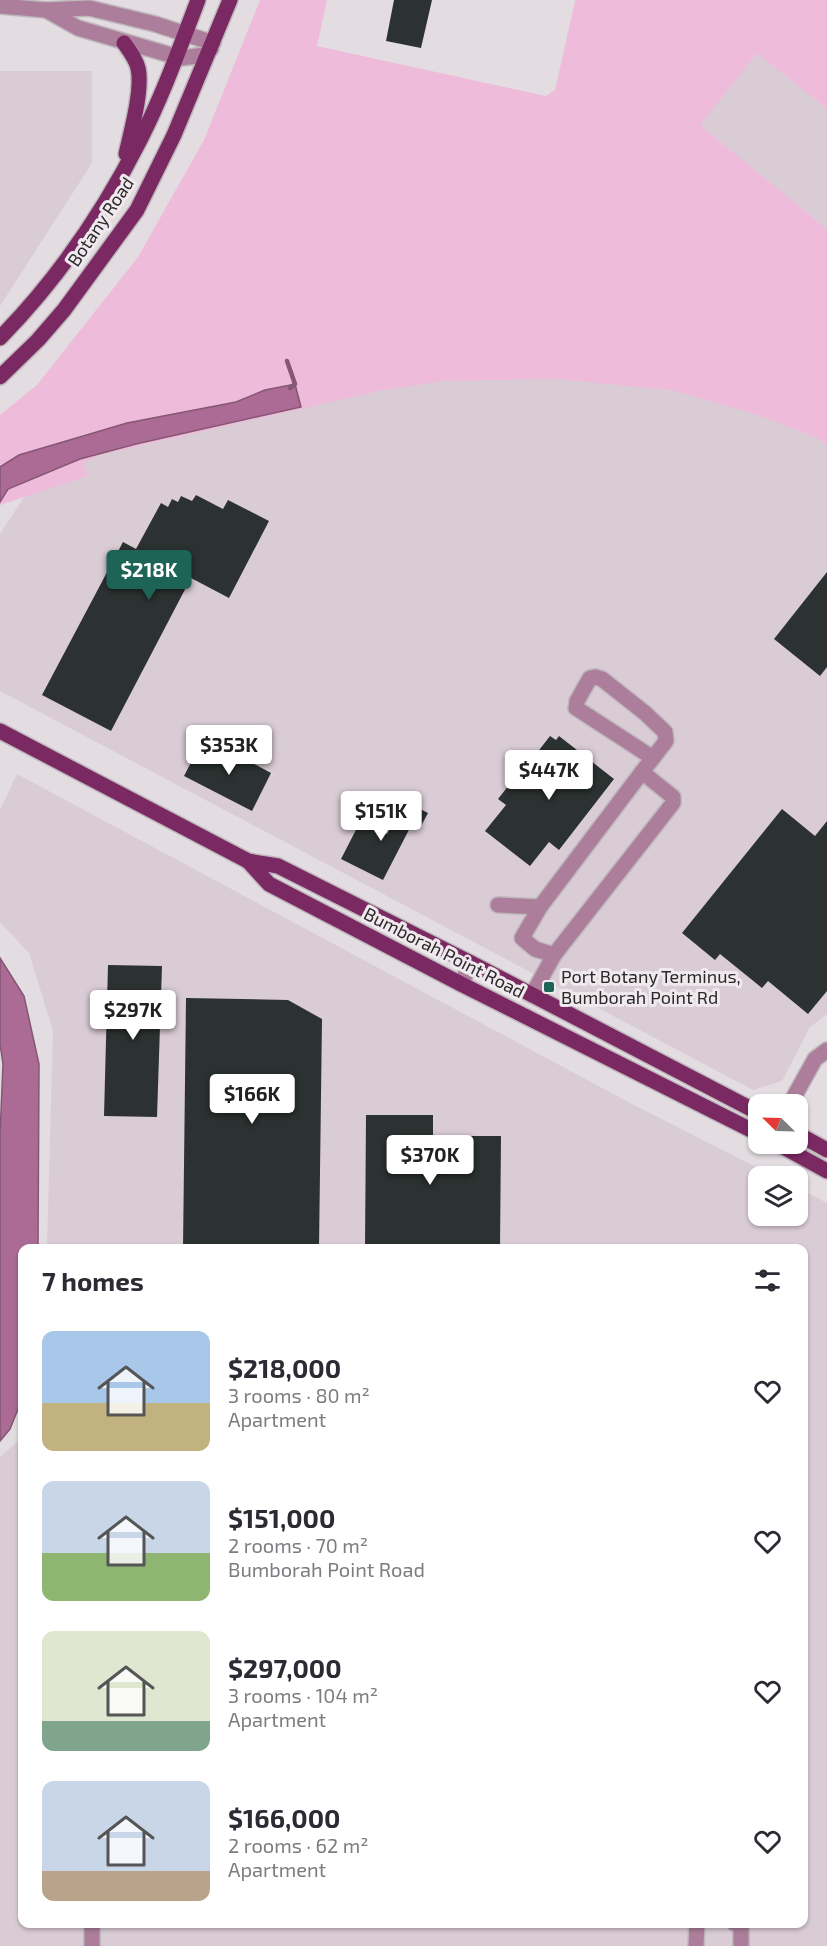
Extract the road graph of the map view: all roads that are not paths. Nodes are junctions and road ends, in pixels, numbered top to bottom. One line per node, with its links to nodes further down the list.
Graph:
1 (198, 0): 5 (main road, Botany Road)
2 (230, 0): 7 (main road, Botany Road)
3 (0, 6): 4 (street)
4 (46, 10): 5 (street); 6 (street)
5 (185, 33): 7 (street); 8 (main road, Botany Road)
6 (124, 43): 8 (street); 9 (main road)
7 (212, 46): 8 (street); 11 (main road, Botany Road)
8 (176, 56): 9 (main road, Botany Road)
9 (120, 177): 10 (main road, Botany Road)
10 (0, 338)
11 (0, 377)
12 (0, 731): 15 (main road, Bumborah Point Road)
13 (653, 758): 13 (street); 14 (street)
14 (642, 772): 17 (street); 18 (street)
15 (248, 861): 19 (main road, Bumborah Point Road); 20 (main road, Bumborah Point Road)
16 (498, 905): 17 (street)
17 (540, 907): 18 (street)
18 (554, 955): 21 (street)
19 (471, 963): 20 (street); 21 (main road, Bumborah Point Road)
20 (461, 984): 25 (main road, Bumborah Point Road)
21 (532, 995): 24 (main road, Bumborah Point Road)
22 (827, 1050): 23 (street)
23 (796, 1094)
24 (748, 1107)
25 (748, 1128)
26 (808, 1140): 27 (main road)
27 (827, 1150)
28 (796, 1154): 29 (main road)
29 (827, 1171)
30 (92, 1928): 33 (street)
31 (697, 1928): 34 (street)
32 (741, 1928): 35 (street)
33 (92, 1946)
34 (696, 1946)
35 (741, 1946)

